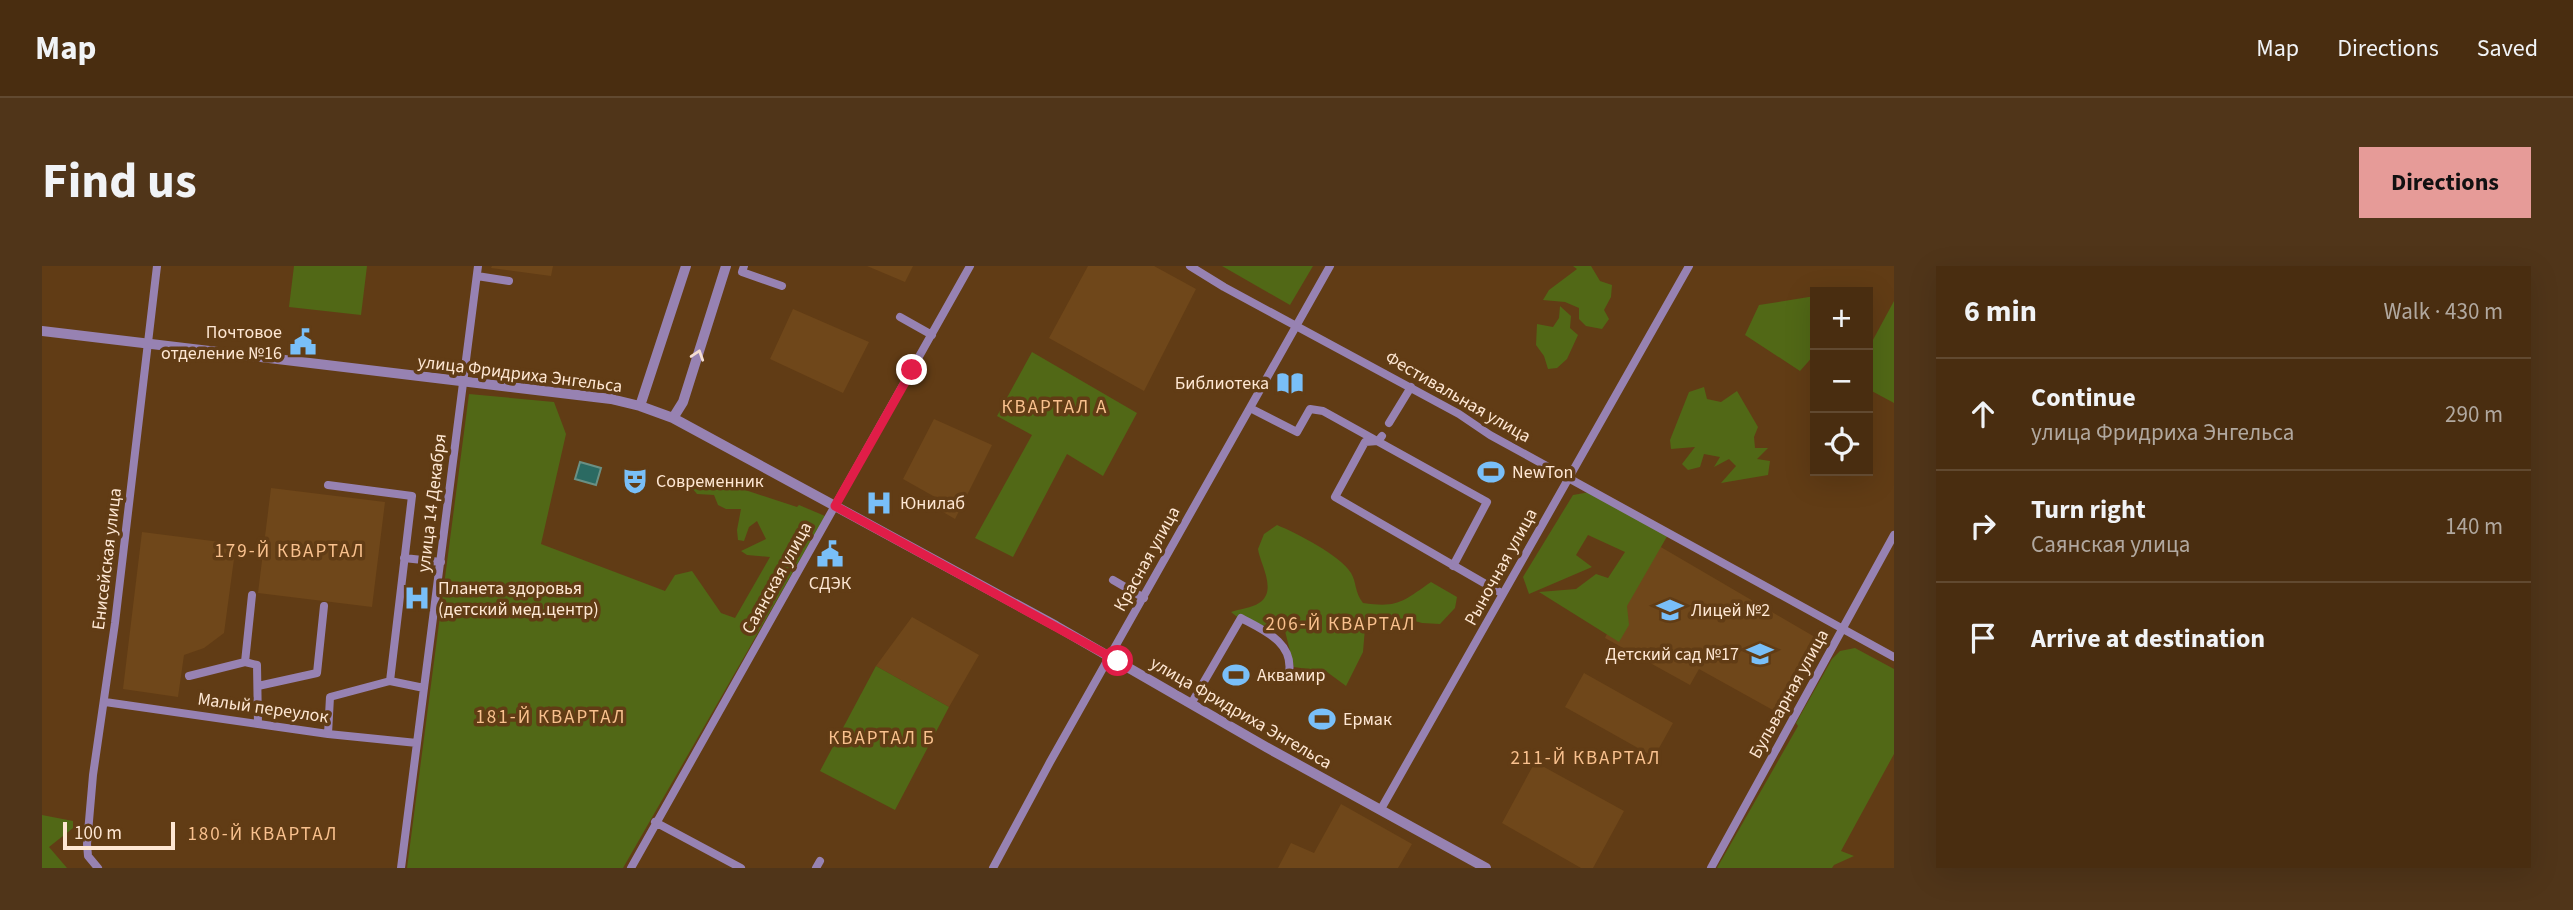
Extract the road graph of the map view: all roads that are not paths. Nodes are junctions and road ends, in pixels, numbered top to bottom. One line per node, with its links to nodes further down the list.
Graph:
1 (157, 266): 17 (street, Енисейская улица)
2 (478, 266): 10 (street, улица 14 Декабря)
3 (686, 266): 20 (street)
4 (726, 266): 22 (street, one-way to 4)
5 (744, 266): 12 (street)
6 (970, 266): 16 (street, Саянская улица)
7 (1190, 266): 14 (street, Фестивальная улица)
8 (1329, 266): 14 (street, Красная улица)
9 (1689, 266): 25 (street, Рыночная улица)
10 (477, 276): 11 (street); 18 (street, улица 14 Декабря)
11 (509, 281)
12 (782, 286)
13 (900, 317): 16 (street)
14 (1296, 324): 19 (street, Фестивальная улица); 21 (street, Красная улица)
15 (42, 331): 17 (street, улица Фридриха Энгельса)
16 (932, 335): 27 (street, Саянская улица)
17 (148, 343): 18 (street, улица Фридриха Энгельса); 46 (street, Енисейская улица)
18 (463, 382): 20 (street, улица Фридриха Энгельса); 30 (street, улица 14 Декабря)
19 (1410, 387): 23 (street); 25 (street, Фестивальная улица)
20 (640, 406): 22 (street, улица Фридриха Энгельса)
21 (1250, 408): 24 (street); 35 (street, Красная улица)
22 (673, 418): 27 (street, улица Фридриха Энгельса)
23 (1389, 423)
24 (1380, 438): 31 (street); 31 (street)
25 (1570, 478): 33 (street, Рыночная улица); 37 (street, Фестивальная улица)
26 (328, 485): 29 (street)
27 (835, 506): 38 (street, улица Фридриха Энгельса); 52 (street, Саянская улица)
28 (1894, 535): 37 (street, Бульварная улица)
29 (404, 558): 30 (street); 43 (street)
30 (441, 562): 45 (street, улица 14 Декабря)
31 (1453, 566): 33 (street)
32 (1112, 580): 35 (street)
33 (1503, 594): 51 (street, Рыночная улица)
34 (252, 595): 40 (street)
35 (1144, 598): 38 (street, Красная улица)
36 (324, 606): 44 (street)
37 (1844, 628): 39 (street, Фестивальная улица); 59 (street, Бульварная улица)
38 (1110, 657): 47 (street, улица Фридриха Энгельса); 57 (street, Красная улица)
39 (1894, 657)
40 (245, 662): 41 (street); 44 (street)
41 (189, 676)
42 (1301, 678): 47 (street)
43 (390, 681): 45 (street); 49 (street)
44 (258, 686): 48 (street)
45 (424, 688): 50 (street, улица 14 Декабря)
46 (105, 702): 48 (street, Малый переулок); 53 (street, Енисейская улица)
47 (1191, 704): 51 (street, улица Фридриха Энгельса)
48 (258, 724): 49 (street, Малый переулок)
49 (328, 734): 50 (street, Малый переулок)
50 (417, 743): 54 (street, улица 14 Декабря)
51 (1381, 809): 58 (street, улица Фридриха Энгельса)
52 (655, 822): 55 (street, Саянская улица); 56 (street)
53 (99, 868)
54 (401, 868)
55 (631, 868)
56 (741, 868)
57 (993, 868)
58 (1486, 868)
59 (1711, 868)

